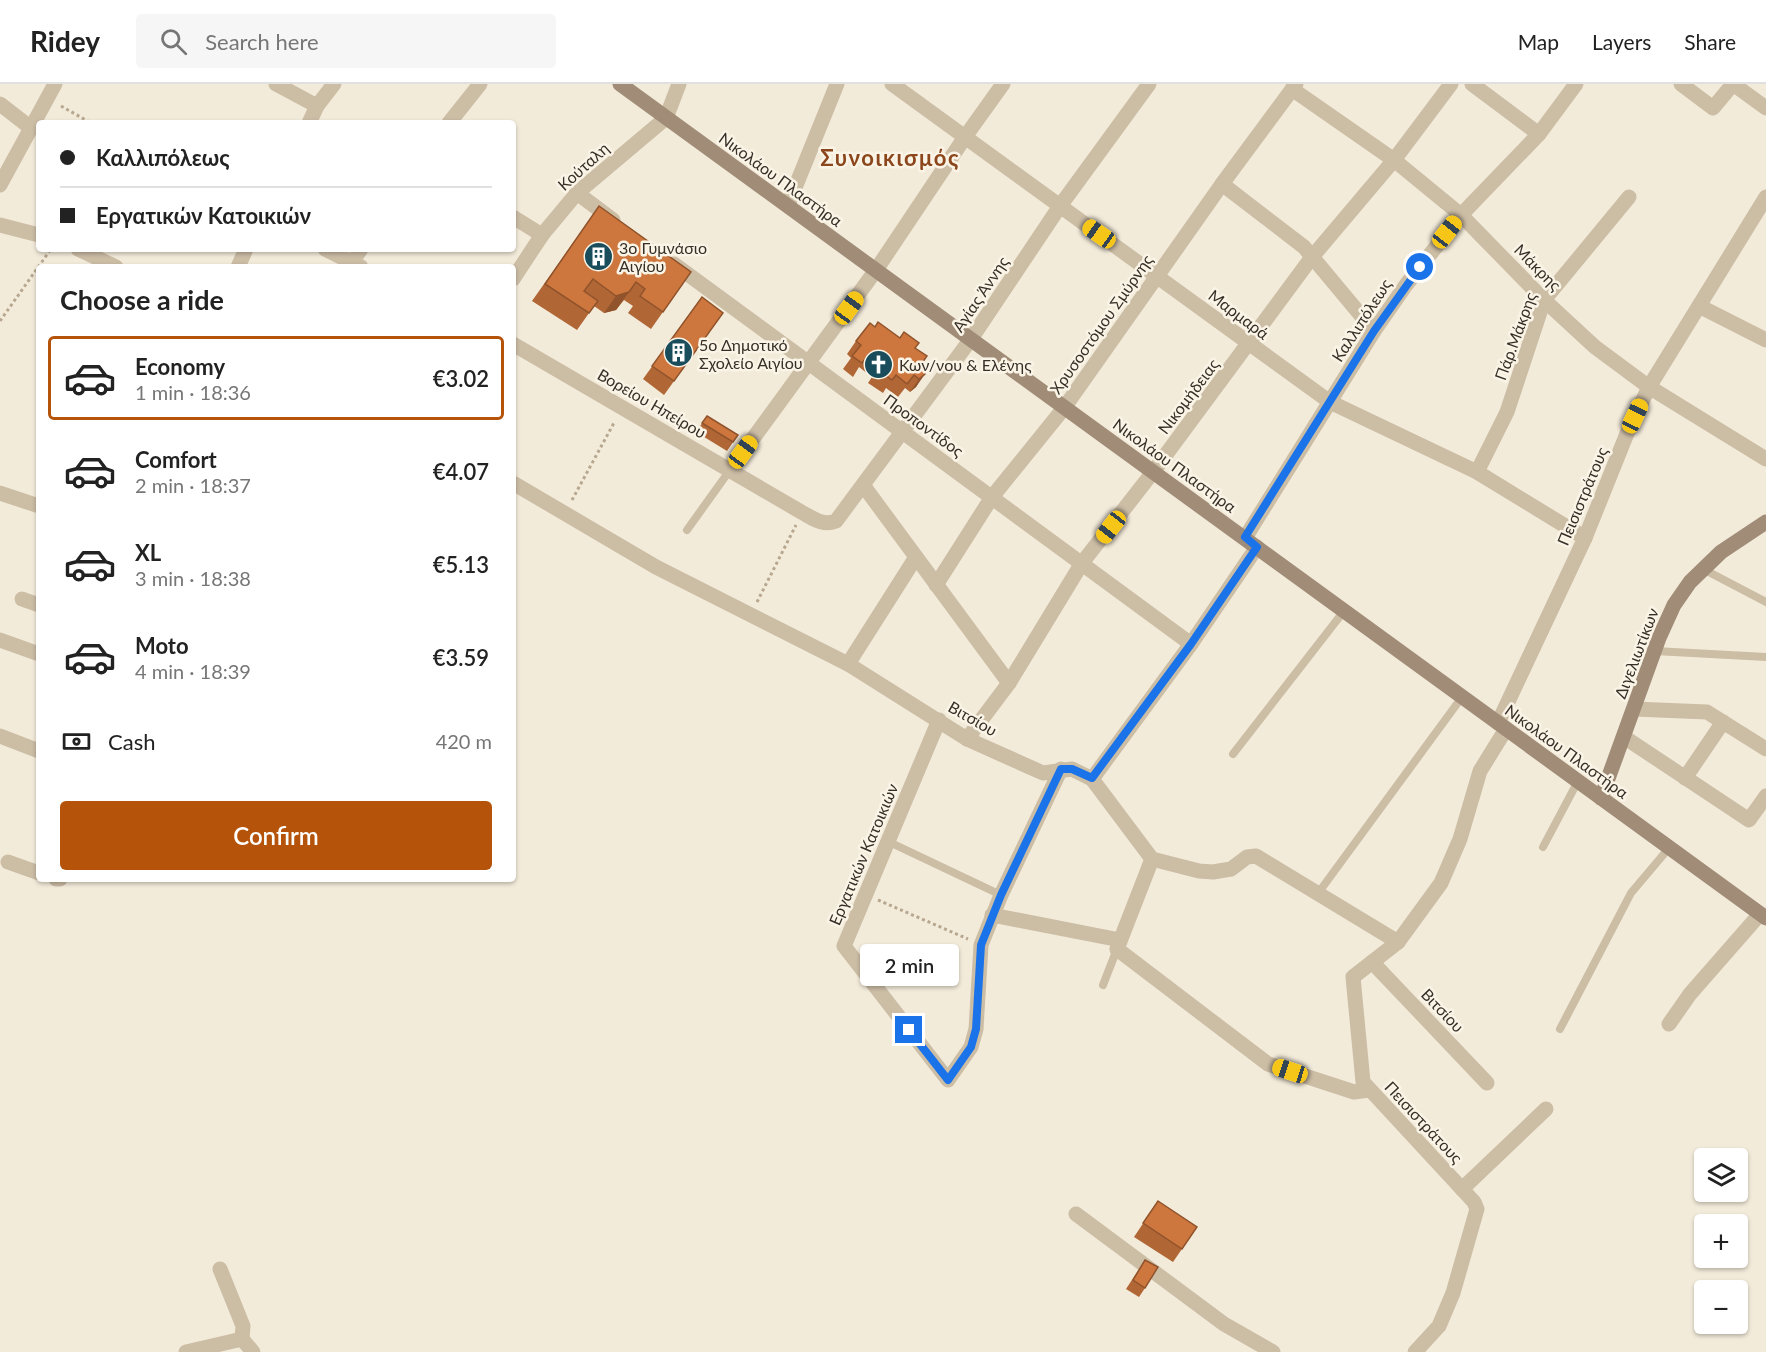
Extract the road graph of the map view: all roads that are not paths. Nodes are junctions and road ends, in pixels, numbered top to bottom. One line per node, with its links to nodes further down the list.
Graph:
1 (55, 84): 23 (street)
2 (276, 84): 18 (street)
3 (334, 84): 18 (street)
4 (480, 84): 22 (street)
5 (620, 84): 20 (main road, Νικολάου Πλαστήρα)
6 (679, 84): 20 (street, Κούταλη)
7 (837, 84): 32 (street)
8 (892, 84): 25 (street, Μαρμαρά)
9 (1003, 84): 25 (street)
10 (1149, 84): 33 (street, Αγίας Άννης)
11 (1451, 84): 26 (street, Νικομήδειας)
12 (1472, 84): 24 (street)
13 (1576, 84): 24 (street, Καλλιπόλεως)
14 (1681, 84): 15 (street)
15 (1733, 84): 19 (street)
16 (1294, 86): 26 (street, Μάκρης); 27 (street, Χρυσοστόμου Σμύρνης)
17 (0, 104): 23 (street)
18 (317, 106): 21 (street)
19 (1766, 108)
20 (666, 118): 29 (street, Κούταλη); 32 (main road, Νικολάου Πλαστήρα)
21 (310, 120)
22 (451, 120)
23 (31, 128): 28 (street)
24 (1539, 134): 34 (street, Καλλιπόλεως)
25 (965, 137): 33 (street, Μαρμαρά); 46 (street)
26 (1394, 160): 34 (street, Μάκρης); 43 (street, Νικομήδειας)
27 (1222, 184): 43 (street); 48 (street, Χρυσοστόμου Σμύρνης)
28 (0, 185)
29 (577, 194): 37 (street); 39 (street, Κούταλη)
30 (1629, 197): 49 (street, Πάρ.Μάκρης)
31 (1766, 197): 50 (street, Πεισιστράτους)
32 (788, 205): 46 (main road, Νικολάου Πλαστήρα)
33 (1060, 206): 48 (street, Μαρμαρά); 52 (street, Αγίας Άννης)
34 (1461, 214): 49 (street, Μάκρης); 51 (street, Καλλιπόλεως)
35 (516, 219): 39 (street)
36 (0, 225): 38 (street)
37 (625, 229)
38 (36, 234)
39 (542, 235): 47 (street, Κούταλη)
40 (84, 252): 44 (street)
41 (331, 252): 45 (street)
42 (664, 257): 56 (street, Προποντίδος)
43 (1312, 257): 51 (street); 54 (street, Νικομήδειας)
44 (110, 264)
45 (355, 264)
46 (876, 270): 52 (main road, Νικολάου Πλαστήρα); 56 (street)
47 (516, 274)
48 (1157, 275): 54 (street, Μαρμαρά); 59 (street, Χρυσοστόμου Σμύρνης)
49 (1544, 300): 57 (street, Μάκρης); 64 (street, Πάρ.Μάκρης)
50 (1698, 306): 53 (street); 57 (street, Πεισιστράτους)
51 (1374, 331): 58 (street, Καλλιπόλεως)
52 (971, 339): 59 (main road, Νικολάου Πλαστήρα); 60 (street, Αγίας Άννης)
53 (1766, 340)
54 (1248, 344): 58 (street, Μαρμαρά); 63 (street, Νικομήδειας)
55 (516, 346): 62 (street, Βορείου Ηπείρου)
56 (808, 363): 60 (street, Προποντίδος); 62 (street)
57 (1649, 387): 61 (street, Μάκρης); 74 (street, Πεισιστράτους)
58 (1330, 402): 64 (street, Μαρμαρά); 73 (street, Καλλιπόλεως)
59 (1064, 408): 63 (main road, Νικολάου Πλαστήρα); 68 (street, Χρυσοστόμου Σμύρνης)
60 (902, 432): 66 (street, Αγίας Άννης); 68 (street, Προποντίδος)
61 (1766, 459)
62 (730, 470): 70 (street, Βορείου Ηπείρου); 72 (lane)
63 (1154, 472): 73 (main road, Νικολάου Πλαστήρα); 77 (street, Νικομήδειας)
64 (1478, 472): 74 (street, Μαρμαρά)
65 (516, 485): 89 (street, Βιτσίου)
66 (863, 485): 70 (street, Αγίας Άννης); 76 (street)
67 (0, 493): 69 (street)
68 (992, 497): 77 (street, Προποντίδος); 79 (street, Χρυσοστόμου Σμύρνης)
69 (36, 505)
70 (836, 521)
71 (1766, 522): 78 (main road, Διγελιωτίκων)
72 (687, 530)
73 (1245, 537): 75 (main road, Νικολάου Πλαστήρα)
74 (1585, 538): 95 (street, Πεισιστράτους)
75 (1257, 547): 83 (main road, Νικολάου Πλαστήρα); 85 (street)
76 (916, 557): 79 (street); 89 (street)
77 (1082, 563): 85 (street, Προποντίδος); 90 (street, Νικομήδειας)
78 (1703, 569): 81 (lane); 86 (main road, Διγελιωτίκων)
79 (936, 585): 90 (street)
80 (22, 599): 82 (street)
81 (1766, 602)
82 (36, 604)
83 (1344, 611): 91 (main road, Νικολάου Πλαστήρα); 101 (lane)
84 (0, 639): 87 (street)
85 (1191, 644): 103 (street)
86 (1655, 651): 88 (lane); 92 (main road, Διγελιωτίκων)
87 (36, 653)
88 (1766, 657)
89 (848, 664): 93 (street, Βιτσίου)
90 (1009, 683): 98 (street, Νικομήδειας)
91 (1462, 697): 95 (main road, Νικολάου Πλαστήρα); 114 (lane)
92 (1634, 709): 94 (street); 97 (main road, Διγελιωτίκων)
93 (939, 720): 98 (street, Βιτσίου); 108 (street, Εργατικών Κατοικιών)
94 (1723, 722): 99 (street); 104 (street)
95 (1502, 726): 105 (main road, Νικολάου Πλαστήρα); 118 (street, Πεισιστράτους)
96 (0, 736): 100 (street)
97 (1624, 737): 104 (street); 107 (main road, Διγελιωτίκων)
98 (967, 739): 102 (street, Βιτσίου)
99 (1766, 749)
100 (36, 750)
101 (1233, 754)
102 (1061, 769): 103 (street, Βιτσίου); 115 (street)
103 (1092, 778): 111 (street)
104 (1684, 778): 106 (street)
105 (1578, 781): 107 (main road, Νικολάου Πλαστήρα); 109 (lane)
106 (1766, 796)
107 (1601, 798): 110 (main road, Νικολάου Πλαστήρα)
108 (887, 841): 115 (lane); 116 (street, Εργατικών Κατοικιών)
109 (1543, 848)
110 (1669, 848): 117 (main road, Νικολάου Πλαστήρα); 123 (lane)
111 (1152, 859): 114 (street); 119 (street)
112 (8, 862): 113 (street)
113 (36, 872)
114 (1319, 892): 118 (street)
115 (1001, 895): 116 (street)
116 (992, 915): 119 (street)
117 (1763, 916): 122 (street)
118 (1398, 942): 120 (street, Πεισιστράτους)
119 (1118, 945): 121 (lane); 125 (street)
120 (1372, 962): 124 (street, Βιτσίου); 125 (street, Πεισιστράτους)
121 (1103, 985)
122 (1669, 1024)
123 (1560, 1029)
124 (1487, 1083)
125 (1369, 1090): 127 (street, Πεισιστράτους)
126 (1546, 1109): 127 (street)
127 (1462, 1189): 134 (street, Πεισιστράτους)
128 (1076, 1214): 133 (street)
129 (220, 1269): 130 (street)
130 (243, 1339): 131 (street); 132 (street)
131 (186, 1352)
132 (253, 1352)
133 (1273, 1352)
134 (1415, 1352)

